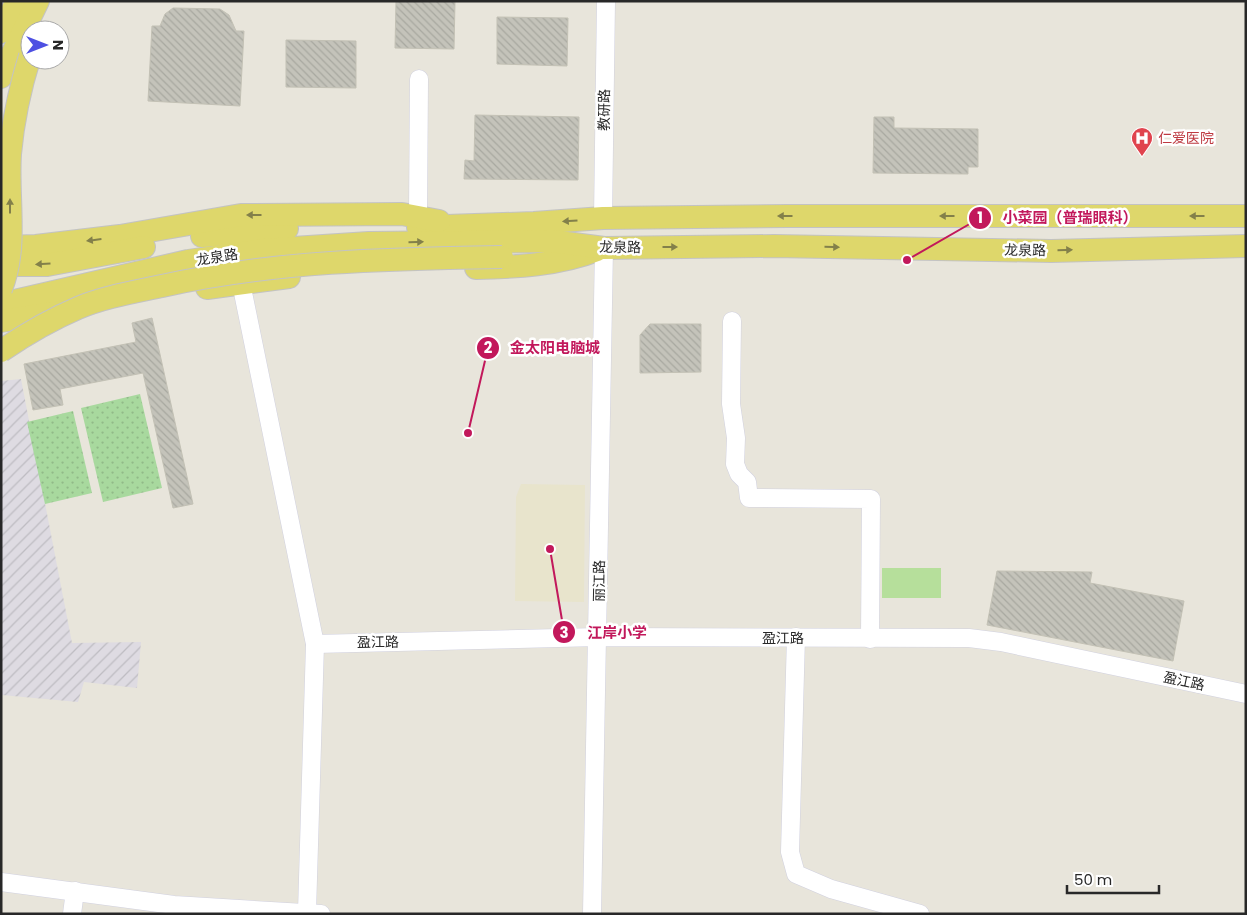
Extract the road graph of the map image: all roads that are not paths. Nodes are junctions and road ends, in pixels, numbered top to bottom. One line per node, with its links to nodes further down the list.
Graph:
1 (17, 1): 7 (main road)
2 (29, 1): 8 (main road)
3 (38, 1): 10 (main road)
4 (54, 1): 6 (main road)
5 (606, 1): 14 (street, 教研路)
6 (45, 20)
7 (1, 32)
8 (1, 54)
9 (26, 70): 22 (main road, one-way to 9, bridge)
10 (1, 77)
11 (419, 79): 12 (street)
12 (418, 216): 15 (main road); 18 (main road, one-way to 18)
13 (1246, 216): 14 (main road, 龙泉路, one-way to 14)
14 (603, 218): 15 (main road, 龙泉路, one-way to 15)
15 (460, 225): 16 (main road, 龙泉路)
16 (262, 240): 19 (main road, 龙泉路, one-way to 19); 20 (main road, one-way to 20); 23 (main road, 龙泉路); 24 (main road, 龙泉路)
17 (1246, 246): 19 (main road, 龙泉路, one-way to 17)
18 (1, 248)
19 (604, 248): 21 (main road); 27 (main road, bridge); 28 (street, 丽江路)
20 (1, 265)
21 (241, 283): 25 (main road); 31 (street)
22 (1, 288)
23 (1, 293)
24 (1, 304)
25 (1, 321)
26 (732, 321): 30 (street)
27 (1, 351)
28 (598, 637): 29 (street, 盈江路); 31 (street, 盈江路); 37 (street, 丽江路)
29 (796, 637): 30 (street, 盈江路); 38 (street)
30 (870, 639): 32 (street, 盈江路)
31 (315, 644): 35 (street)
32 (1246, 694)
33 (1, 882): 34 (street)
34 (75, 891): 35 (street); 36 (street)
35 (314, 913)
36 (72, 914)
37 (592, 914)
38 (920, 914)

